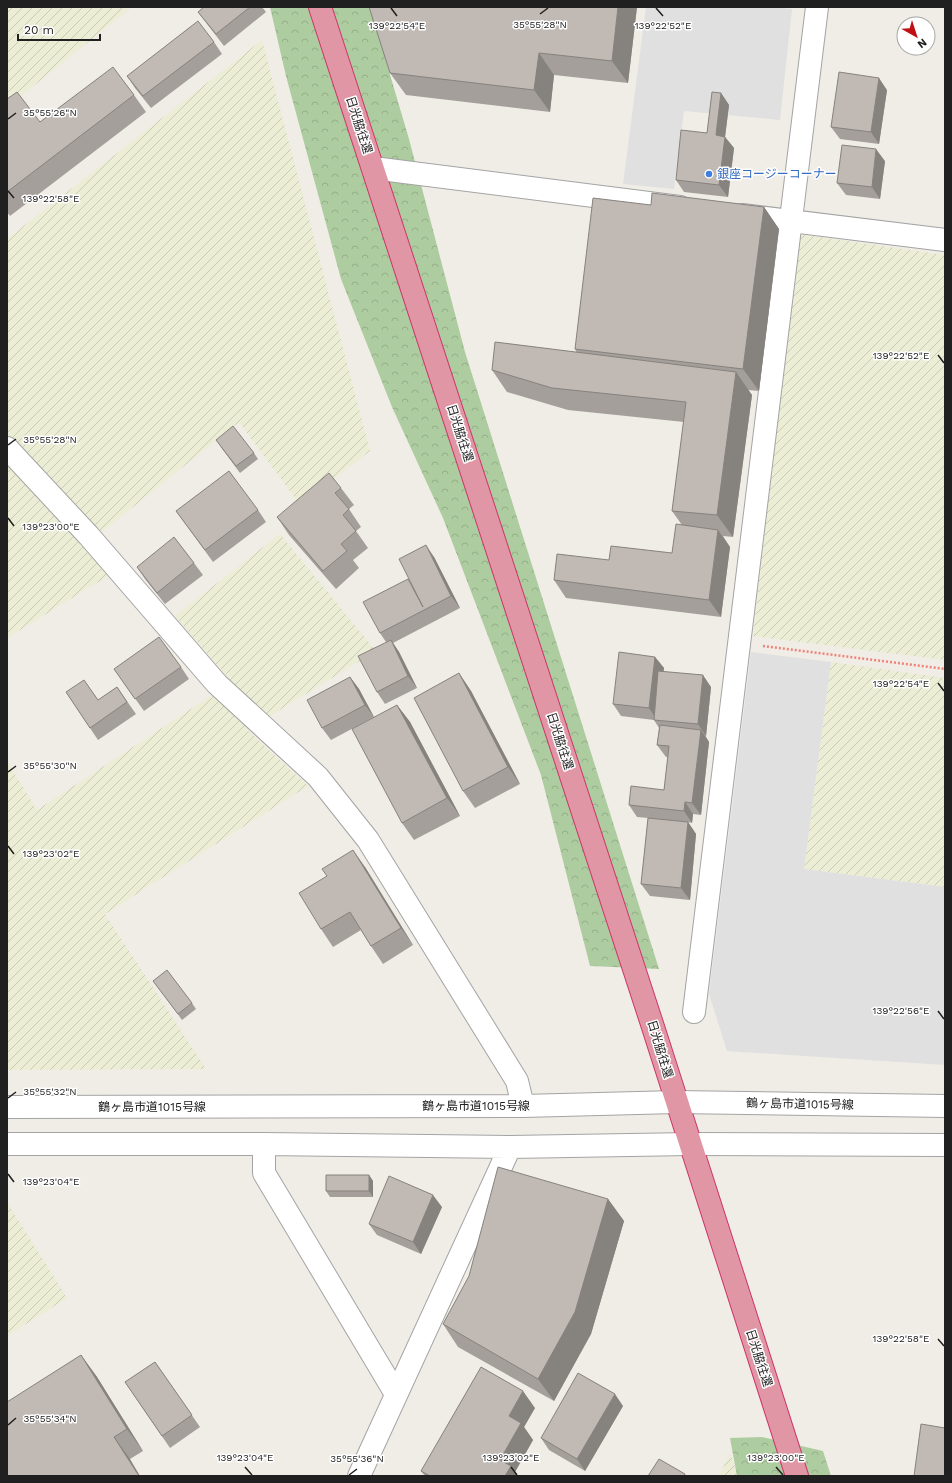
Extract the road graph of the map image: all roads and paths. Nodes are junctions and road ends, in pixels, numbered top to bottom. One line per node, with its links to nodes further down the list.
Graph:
1 (320, 7): 3 (highway, 日光脇往還)
2 (817, 7): 4 (street)
3 (373, 168): 4 (street); 10 (highway, 日光脇往還)
4 (790, 221): 5 (street); 7 (street)
5 (945, 240)
6 (7, 448): 11 (street)
7 (739, 643): 8 (path); 9 (street)
8 (945, 669)
9 (694, 1012)
10 (676, 1102): 11 (street, 鶴ヶ島市道1015号線); 12 (street, 鶴ヶ島市道1015号線); 16 (highway, 日光脇往還)
11 (523, 1106): 13 (street, 鶴ヶ島市道1015号線)
12 (945, 1106)
13 (7, 1107)
14 (7, 1144): 15 (street)
15 (264, 1144): 18 (street); 19 (street)
16 (690, 1144): 17 (street); 18 (street); 21 (highway, 日光脇往還)
17 (945, 1145)
18 (510, 1146): 19 (street)
19 (396, 1394): 20 (street)
20 (359, 1476)
21 (797, 1476)

